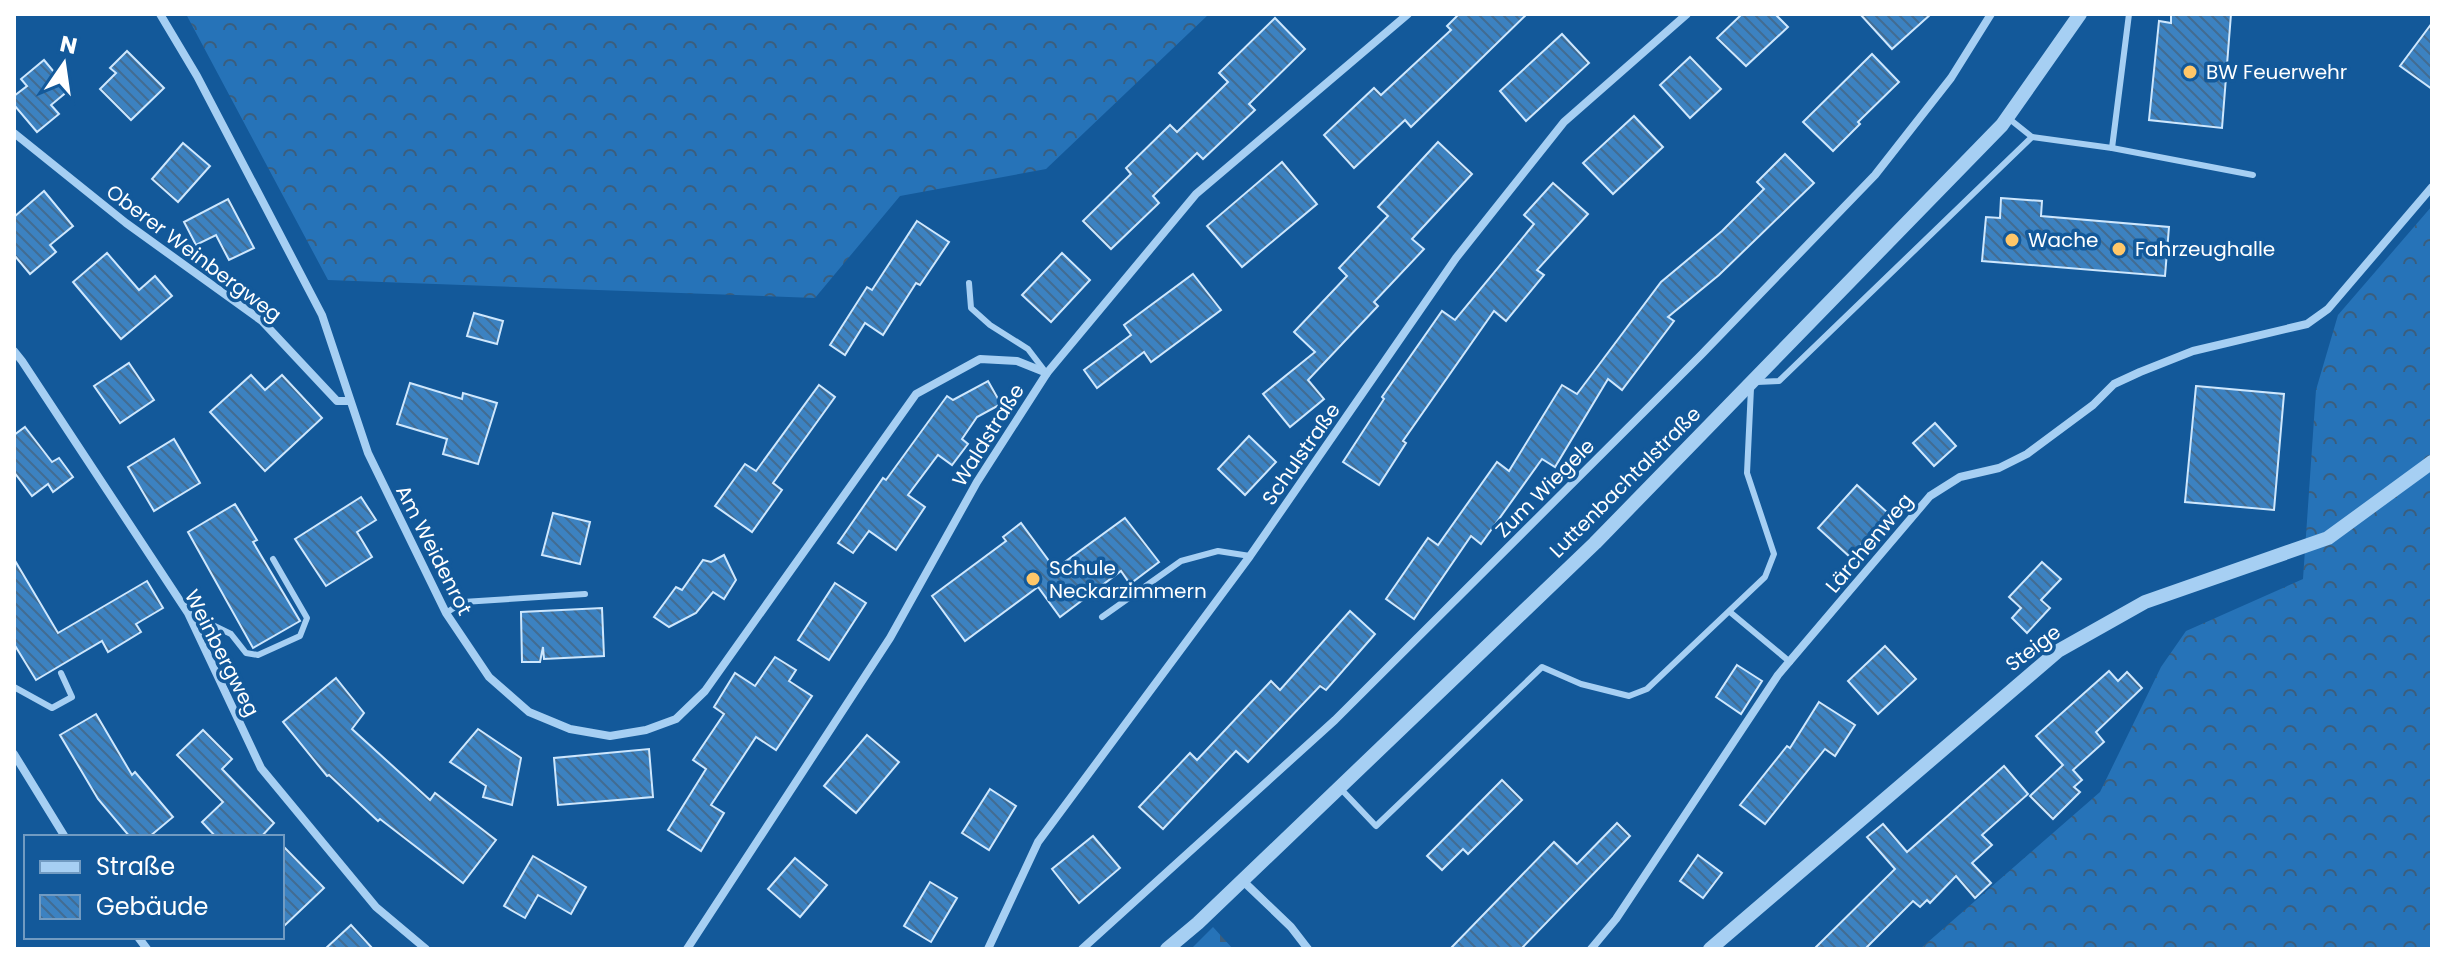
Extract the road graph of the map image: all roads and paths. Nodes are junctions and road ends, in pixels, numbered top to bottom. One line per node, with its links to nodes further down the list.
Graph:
1 (160, 14): 17 (street, Am Weidenrot)
2 (1408, 14): 15 (street, Waldstraße)
3 (1687, 14): 19 (street, Schulstraße)
4 (1991, 14): 36 (street, Zum Wiegele)
5 (2080, 14): 7 (street, Luttenbachtalstraße)
6 (2129, 14): 10 (lane)
7 (2007, 117): 9 (lane); 16 (street, Luttenbachtalstraße)
8 (14, 133): 17 (street, Oberer Weinbergweg)
9 (2032, 137): 10 (lane); 16 (lane)
10 (2112, 148): 11 (lane)
11 (2253, 175)
12 (2432, 187): 26 (street, Lärchenweg)
13 (969, 283): 15 (lane)
14 (14, 351): 23 (street, Weinbergweg)
15 (1047, 373): 24 (street, Am Weidenrot); 34 (street, Waldstraße)
16 (1751, 382): 22 (lane); 30 (street, Luttenbachtalstraße)
17 (349, 401): 24 (street, Am Weidenrot)
18 (2432, 462): 40 (street, Steige)
19 (1250, 556): 25 (lane); 35 (street, Schulstraße)
20 (273, 559): 23 (lane)
21 (585, 594): 24 (lane)
22 (1730, 612): 26 (lane); 30 (lane)
23 (188, 613): 33 (street, Weinbergweg)
24 (446, 613)
25 (1102, 617)
26 (1790, 662): 39 (street, Lärchenweg)
27 (61, 673): 28 (lane)
28 (14, 687)
29 (14, 754): 31 (street)
30 (1340, 788): 32 (street, Luttenbachtalstraße)
31 (64, 835)
32 (1243, 881): 37 (street, Luttenbachtalstraße); 38 (street)
33 (426, 949)
34 (687, 949)
35 (988, 949)
36 (1082, 949)
37 (1167, 949)
38 (1308, 949)
39 (1591, 949)
40 (1710, 949)

